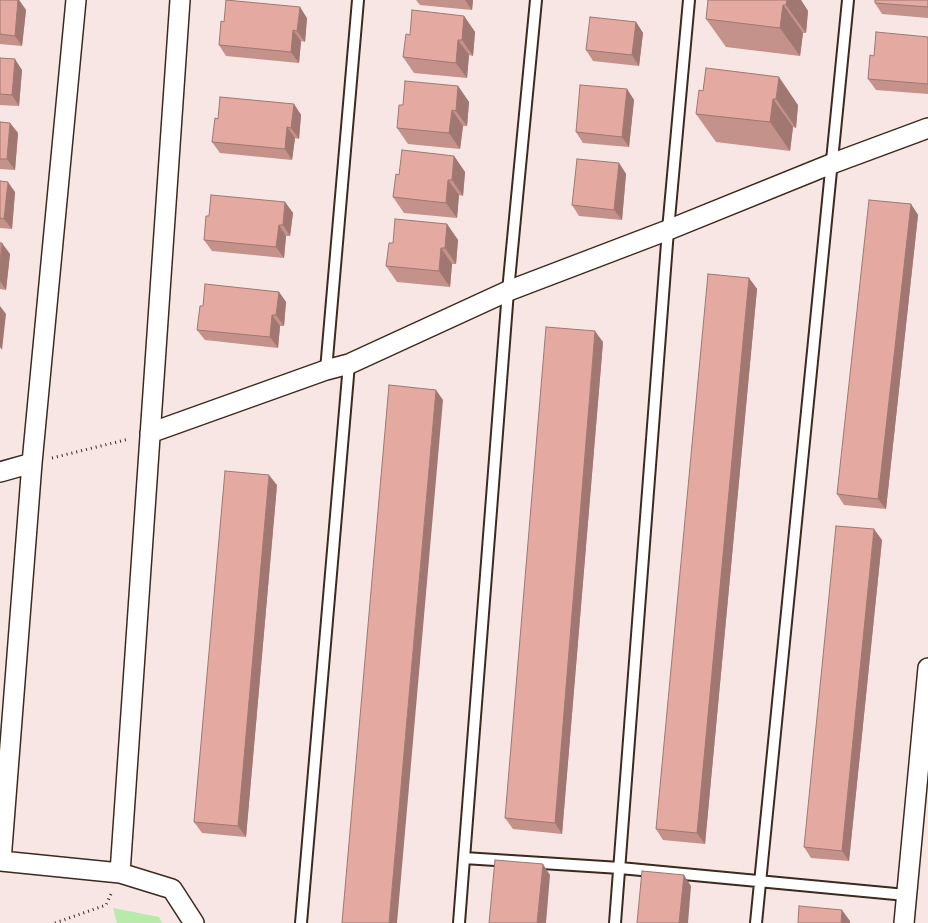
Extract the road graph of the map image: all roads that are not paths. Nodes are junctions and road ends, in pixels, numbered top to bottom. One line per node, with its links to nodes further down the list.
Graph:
1 (76, 0): 14 (street)
2 (180, 0): 13 (street)
3 (358, 0): 12 (lane)
4 (536, 0): 10 (lane)
5 (689, 0): 9 (lane)
6 (848, 0): 8 (lane)
7 (928, 128): 8 (street)
8 (831, 164): 9 (street); 20 (lane)
9 (668, 230): 10 (street); 18 (lane)
10 (508, 291): 11 (street); 17 (lane)
11 (349, 364): 12 (street); 23 (lane)
12 (326, 370): 13 (street)
13 (150, 433): 19 (street)
14 (32, 463): 15 (street); 19 (street)
15 (0, 472)
16 (928, 668): 21 (street)
17 (464, 858): 18 (lane); 24 (lane)
18 (620, 868): 20 (lane); 25 (lane)
19 (120, 873): 22 (street)
20 (760, 880): 21 (lane); 26 (lane)
21 (906, 895): 27 (street)
22 (194, 923)
23 (300, 923)
24 (459, 923)
25 (615, 923)
26 (756, 923)
27 (904, 923)

